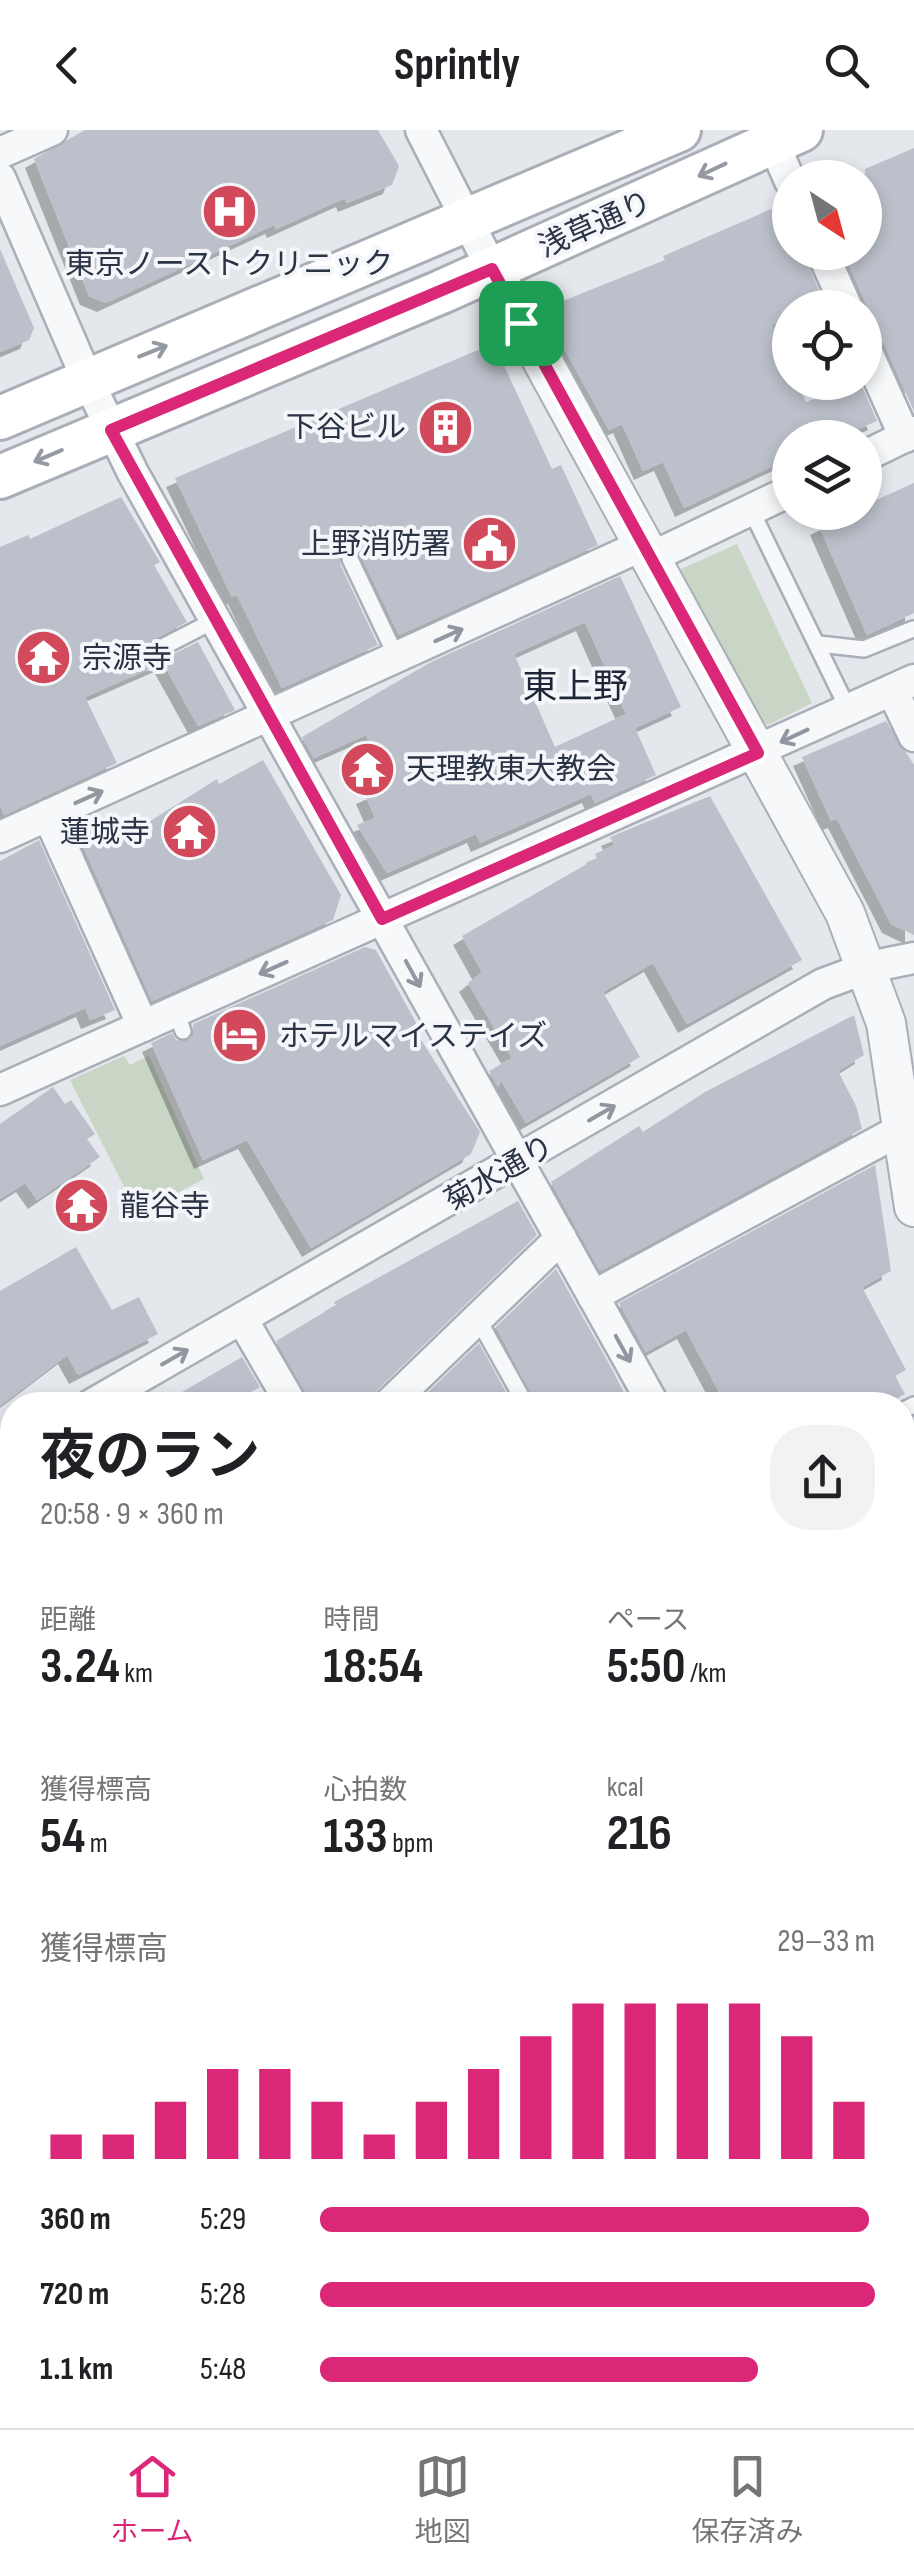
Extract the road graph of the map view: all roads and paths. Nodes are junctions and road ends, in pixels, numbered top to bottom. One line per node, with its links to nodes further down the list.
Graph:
1 (52, 130): 5 (street)
2 (421, 130): 7 (street)
3 (679, 130): 7 (main road, 浅草通り)
4 (788, 151): 8 (main road, 浅草通り, one-way to 8)
5 (0, 153)
6 (0, 178): 9 (street)
7 (468, 221): 8 (street); 9 (main road, 浅草通り, one-way to 7)
8 (492, 269): 12 (main road, 浅草通り); 18 (street)
9 (86, 379): 11 (main road, 浅草通り); 12 (street)
10 (882, 382): 13 (street)
11 (0, 418)
12 (111, 430): 15 (main road, 浅草通り, one-way to 15); 20 (street)
13 (909, 435): 14 (street)
14 (882, 448)
15 (0, 477)
16 (772, 500): 17 (street)
17 (751, 510): 18 (street); 22 (lane)
18 (647, 551): 24 (street, one-way to 18); 29 (street)
19 (350, 559): 24 (lane)
20 (215, 620): 23 (lane); 27 (street)
21 (914, 629): 22 (lane)
22 (819, 644): 26 (lane)
23 (152, 652)
24 (397, 658): 27 (street)
25 (903, 685): 26 (street); 28 (street)
26 (848, 711): 29 (street, one-way to 29)
27 (269, 716): 30 (street, one-way to 27); 32 (street)
28 (914, 736)
29 (758, 753): 32 (street); 34 (street)
30 (48, 815): 31 (street); 35 (street)
31 (0, 837)
32 (382, 919): 35 (street, one-way to 35); 38 (street, one-way to 38)
33 (914, 958): 34 (street, 菊水通り)
34 (869, 967): 37 (street); 38 (street, 菊水通り, one-way to 34)
35 (143, 1026): 36 (street)
36 (0, 1090)
37 (902, 1130): 39 (street); 42 (street)
38 (518, 1162): 41 (street); 43 (street, 菊水通り)
39 (913, 1198): 40 (street)
40 (914, 1207)
41 (561, 1238): 42 (street); 44 (street)
42 (594, 1296): 49 (street, one-way to 49)
43 (242, 1319): 45 (street, 菊水通り, one-way to 43); 46 (street)
44 (478, 1319): 47 (street); 48 (lane)
45 (113, 1392)
46 (284, 1392)
47 (402, 1392)
48 (519, 1392)
49 (647, 1392)

